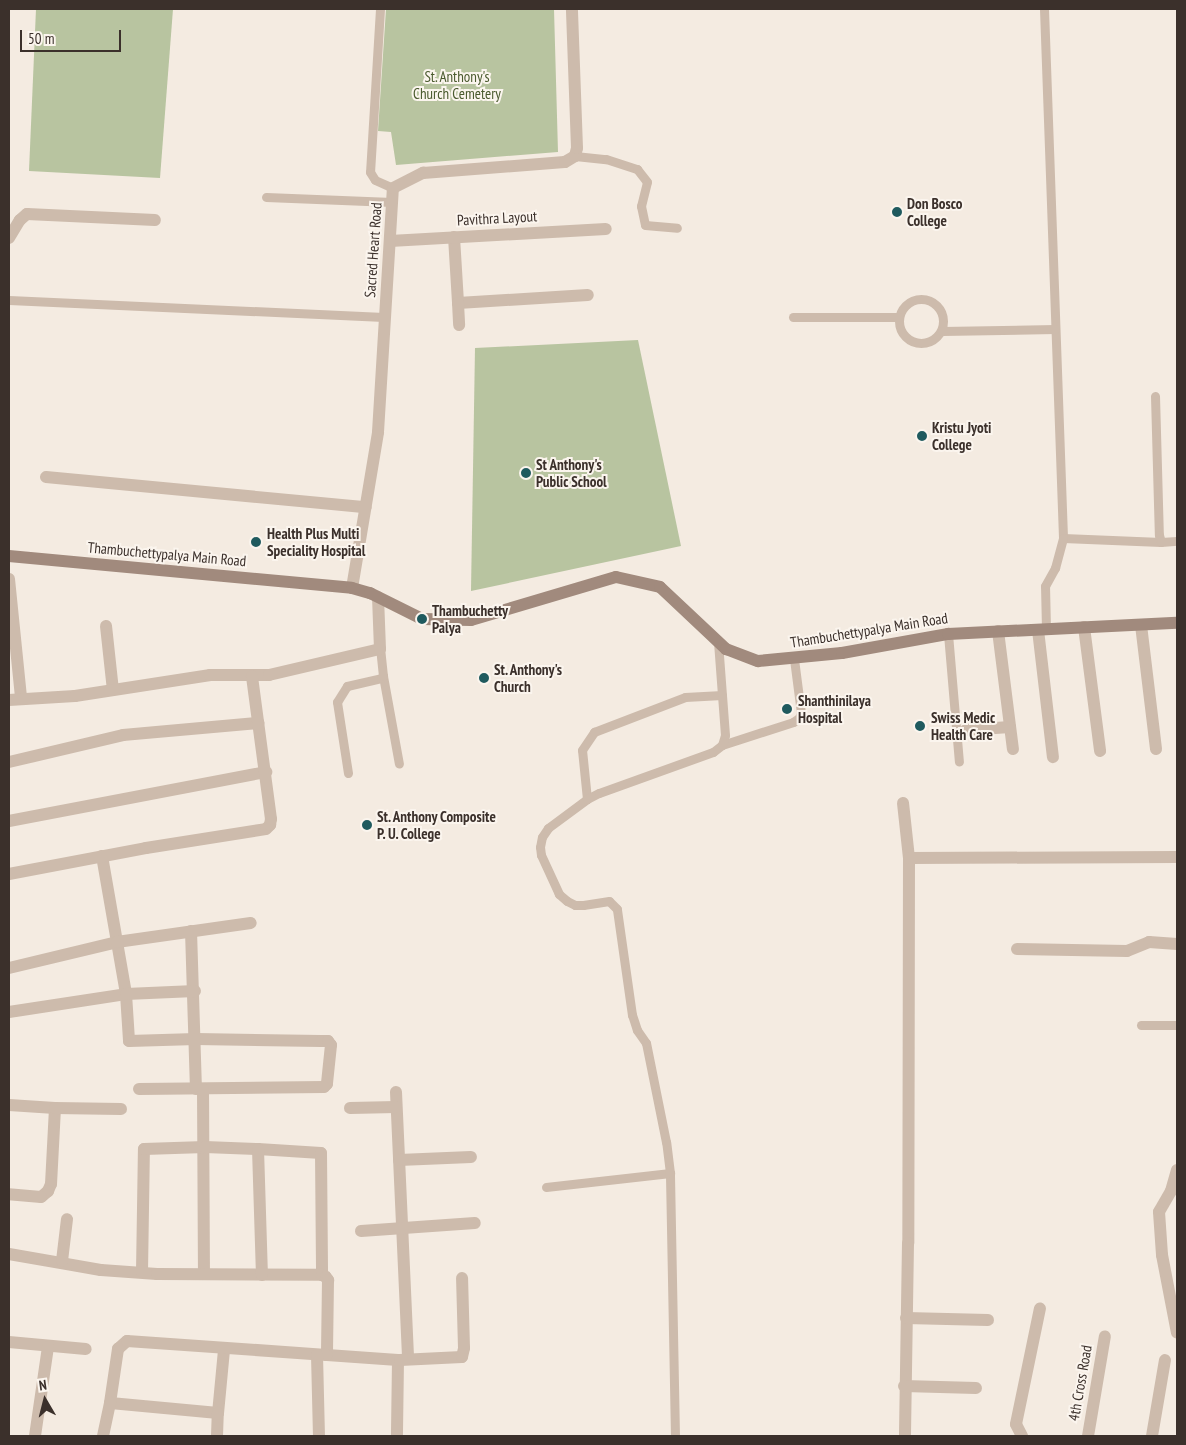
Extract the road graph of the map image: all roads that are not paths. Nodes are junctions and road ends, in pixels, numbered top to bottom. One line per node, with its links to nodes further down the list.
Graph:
1 (380, 9): 5 (lane)
2 (572, 9): 4 (street)
3 (1044, 9): 21 (lane)
4 (575, 156): 5 (street, Sacred Heart Road); 9 (lane)
5 (393, 188): 7 (street, Sacred Heart Road)
6 (266, 197): 7 (lane)
7 (392, 202): 13 (street, Sacred Heart Road)
8 (155, 220): 12 (street)
9 (677, 228)
10 (606, 229): 11 (street, Pavithra Layout)
11 (454, 237): 13 (street, Pavithra Layout); 16 (street)
12 (9, 238)
13 (390, 241): 17 (street, Sacred Heart Road)
14 (588, 295): 16 (street)
15 (9, 300): 17 (lane)
16 (458, 303): 20 (street)
17 (384, 317): 25 (street, Sacred Heart Road)
18 (899, 317): 19 (lane); 22 (lane); 22 (lane)
19 (793, 318)
20 (459, 324)
21 (1055, 329): 22 (lane); 26 (lane)
22 (942, 331)
23 (1155, 396): 28 (lane)
24 (46, 477): 25 (street)
25 (366, 507): 31 (street, Sacred Heart Road)
26 (1063, 538): 28 (lane); 37 (lane)
27 (1177, 540): 28 (lane)
28 (1161, 542)
29 (9, 556): 31 (main road, Thambuchettypalya Main Road)
30 (9, 579): 47 (street)
31 (352, 588): 32 (main road, Thambuchettypalya Main Road)
32 (378, 597): 40 (main road, Thambuchettypalya Main Road); 41 (street)
33 (1177, 623): 34 (main road, Thambuchettypalya Main Road)
34 (1141, 625): 36 (main road, Thambuchettypalya Main Road); 53 (street)
35 (106, 626): 45 (street)
36 (1084, 627): 37 (main road, Thambuchettypalya Main Road); 54 (street)
37 (1042, 629): 38 (main road, Thambuchettypalya Main Road); 55 (street)
38 (998, 631): 39 (main road, Thambuchettypalya Main Road); 49 (street)
39 (948, 634): 42 (main road, Thambuchettypalya Main Road); 57 (lane)
40 (718, 642): 42 (main road, Thambuchettypalya Main Road); 46 (lane)
41 (380, 649): 43 (street); 44 (lane)
42 (794, 659): 51 (lane)
43 (252, 676): 45 (street); 48 (street)
44 (383, 676): 58 (lane); 60 (lane)
45 (113, 690): 47 (street)
46 (722, 695): 51 (lane); 61 (lane)
47 (15, 699)
48 (258, 722): 56 (street); 59 (street)
49 (1010, 727): 50 (street); 52 (street)
50 (966, 730)
51 (722, 745): 61 (lane)
52 (1013, 749)
53 (1156, 749)
54 (1100, 750)
55 (1052, 757)
56 (9, 762)
57 (959, 762)
58 (399, 764)
59 (266, 772): 63 (street); 64 (street)
60 (348, 773)
61 (587, 799): 93 (lane)
62 (903, 802): 66 (street)
63 (9, 821)
64 (102, 856): 67 (street); 70 (street)
65 (1177, 857): 66 (street)
66 (909, 858): 109 (street)
67 (9, 874)
68 (251, 923): 69 (street)
69 (191, 931): 70 (street); 74 (street)
70 (117, 942): 73 (street); 75 (street)
71 (1177, 944): 72 (street)
72 (1017, 949)
73 (9, 968)
74 (195, 991): 75 (street); 79 (street)
75 (126, 994): 76 (street); 79 (street)
76 (9, 1012)
77 (1141, 1025): 78 (lane)
78 (1177, 1025)
79 (196, 1039): 81 (street); 81 (street)
80 (139, 1089): 81 (street)
81 (199, 1089): 88 (street)
82 (396, 1092): 84 (street)
83 (9, 1105): 85 (street)
84 (396, 1107): 87 (street); 91 (street)
85 (55, 1108): 86 (street); 96 (street)
86 (121, 1108)
87 (350, 1108)
88 (205, 1147): 89 (street); 103 (street); 104 (street)
89 (258, 1149): 105 (street); 106 (street)
90 (471, 1157): 91 (street)
91 (399, 1160): 99 (street)
92 (1177, 1170): 95 (street)
93 (670, 1173): 94 (lane); 129 (lane)
94 (546, 1187)
95 (1174, 1190): 111 (street)
96 (9, 1194)
97 (67, 1220): 102 (street)
98 (475, 1223): 99 (street)
99 (403, 1230): 100 (street); 118 (street)
100 (361, 1231)
101 (9, 1254): 102 (street)
102 (62, 1261): 103 (street)
103 (142, 1272): 104 (street)
104 (204, 1274): 105 (street)
105 (262, 1275): 106 (street)
106 (322, 1275): 117 (street)
107 (462, 1278): 118 (street)
108 (1040, 1308): 131 (street)
109 (906, 1318): 110 (street); 120 (street)
110 (988, 1320)
111 (1177, 1333)
112 (1105, 1336): 132 (street, 4th Cross Road)
113 (9, 1342): 114 (street)
114 (48, 1347): 115 (street); 124 (street)
115 (86, 1349)
116 (224, 1350): 117 (street); 122 (street); 123 (street)
117 (322, 1355): 118 (street); 127 (street)
118 (403, 1360): 128 (street)
119 (1165, 1360): 133 (street)
120 (904, 1386): 121 (street); 130 (street)
121 (976, 1388)
122 (110, 1403): 123 (street); 125 (street)
123 (218, 1413): 126 (street)
124 (35, 1436)
125 (103, 1436)
126 (217, 1436)
127 (318, 1436)
128 (397, 1436)
129 (675, 1436)
130 (905, 1436)
131 (1022, 1436)
132 (1088, 1436)
133 (1152, 1436)

